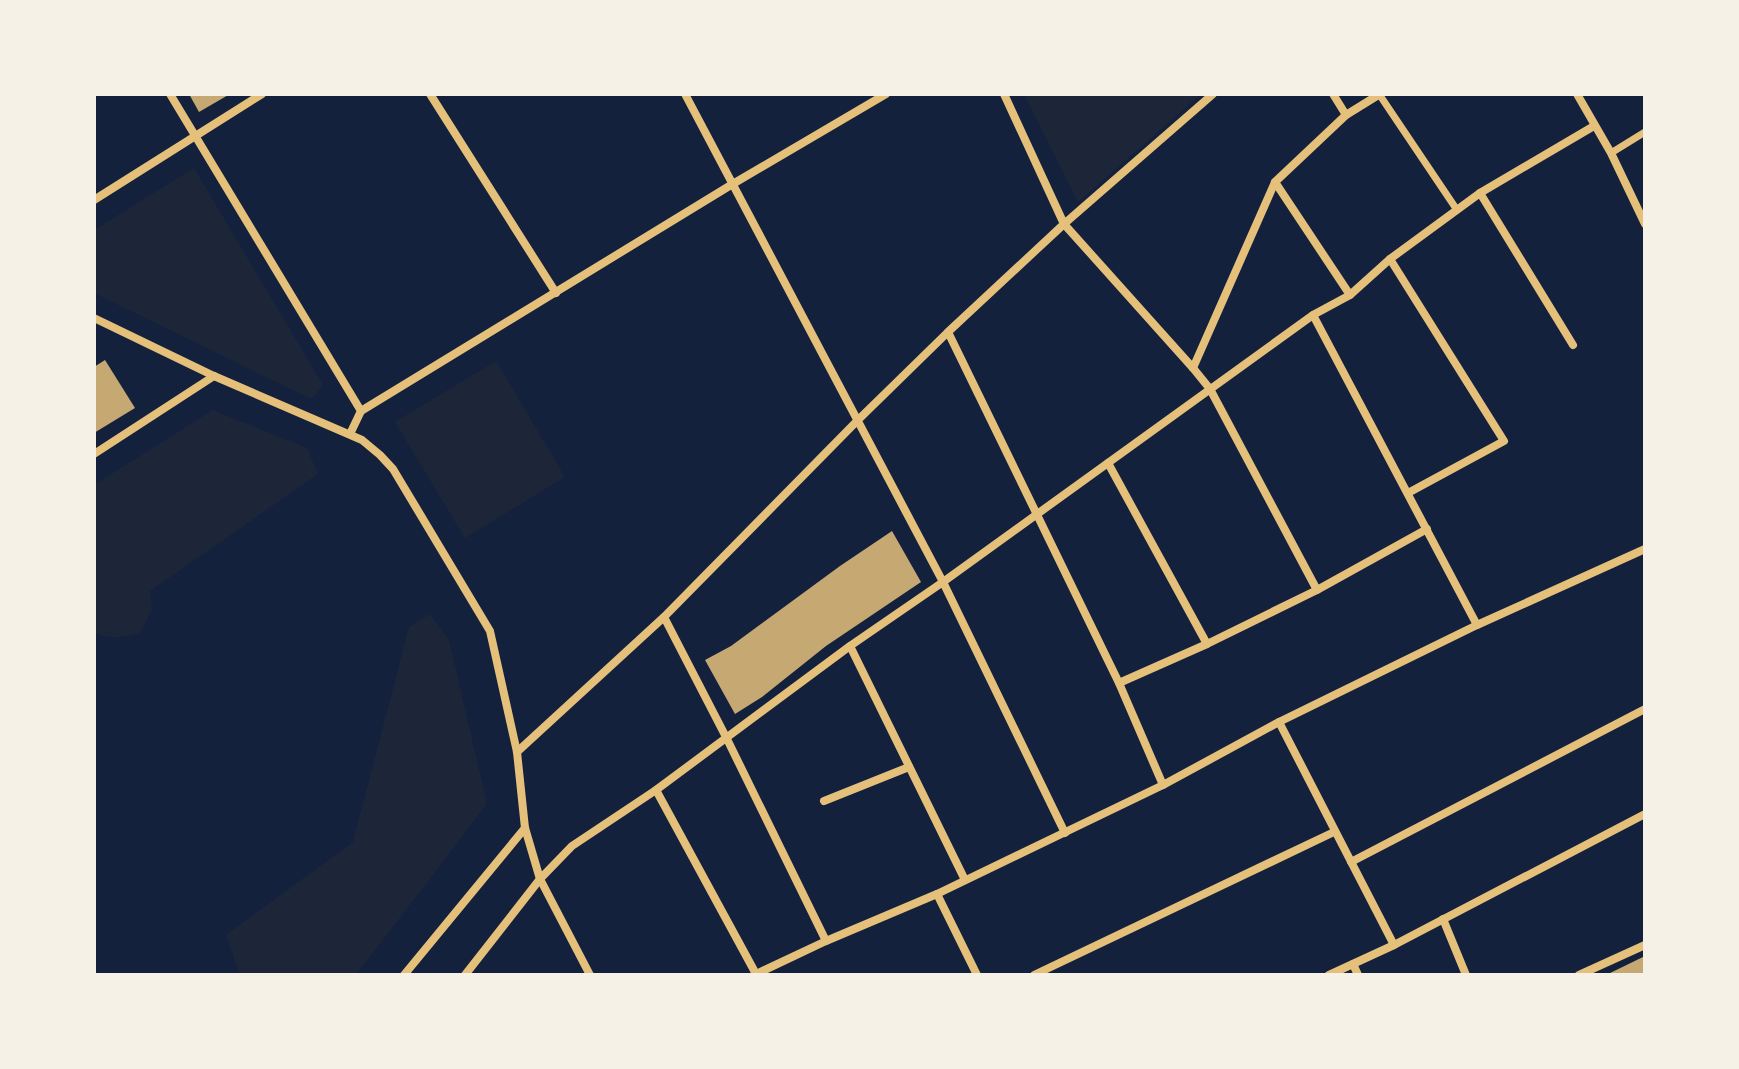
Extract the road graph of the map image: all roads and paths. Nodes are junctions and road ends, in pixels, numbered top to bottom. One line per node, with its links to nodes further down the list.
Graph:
1 (170, 94): 14 (street)
2 (262, 94): 14 (street)
3 (430, 94): 24 (street)
4 (685, 94): 17 (street)
5 (886, 94): 17 (street)
6 (1004, 94): 21 (street)
7 (1213, 94): 21 (street)
8 (1333, 94): 11 (street)
9 (1379, 94): 11 (street); 20 (street)
10 (1577, 94): 12 (street)
11 (1346, 115): 16 (street)
12 (1594, 126): 15 (street); 18 (street)
13 (1645, 132): 15 (street)
14 (195, 135): 19 (street); 33 (street)
15 (1611, 153): 22 (street)
16 (1275, 182): 25 (street); 30 (street)
17 (731, 185): 24 (street); 34 (street)
18 (1480, 193): 20 (street); 29 (street)
19 (94, 200)
20 (1457, 210): 23 (street)
21 (1064, 224): 28 (street); 30 (street)
22 (1645, 224)
23 (1390, 259): 25 (street); 38 (street)
24 (556, 293): 33 (street)
25 (1350, 295): 26 (street)
26 (1313, 315): 32 (street); 38 (street)
27 (94, 318): 31 (street)
28 (948, 332): 34 (street); 39 (street)
29 (1573, 345)
30 (1193, 368): 32 (street)
31 (214, 376): 35 (street); 36 (street)
32 (1210, 389): 37 (street); 43 (street)
33 (361, 411): 35 (street)
34 (858, 420): 42 (street); 44 (street)
35 (350, 434): 52 (street)
36 (94, 454)
37 (1108, 463): 39 (street); 46 (street)
38 (1408, 493): 40 (street)
39 (1036, 515): 42 (street); 48 (street)
40 (1427, 529): 43 (street); 45 (street)
41 (1645, 549): 45 (street)
42 (943, 582): 47 (street); 60 (street)
43 (1317, 590): 46 (street)
44 (664, 617): 51 (street); 52 (street)
45 (1477, 625): 50 (street)
46 (1207, 644): 48 (street)
47 (850, 646): 51 (street); 53 (street)
48 (1119, 683): 54 (street)
49 (1645, 709): 61 (street)
50 (1279, 722): 54 (street); 59 (street)
51 (727, 739): 55 (street); 66 (street)
52 (517, 752): 58 (street)
53 (909, 767): 56 (street); 63 (street)
54 (1163, 785): 60 (street)
55 (656, 790): 62 (street); 70 (street)
56 (824, 801)
57 (1645, 814): 65 (street)
58 (525, 828): 62 (street); 71 (street)
59 (1334, 832): 61 (street); 75 (street)
60 (1065, 833): 63 (street)
61 (1351, 862): 67 (street)
62 (540, 879): 72 (street); 73 (street)
63 (965, 880): 64 (street)
64 (937, 894): 66 (street); 74 (street)
65 (1443, 919): 67 (street); 78 (street)
66 (826, 941): 70 (street)
67 (1394, 945): 69 (street)
68 (1645, 945): 79 (street)
69 (1353, 964): 76 (street); 77 (street)
70 (755, 974)
71 (404, 975)
72 (465, 975)
73 (590, 975)
74 (977, 975)
75 (1034, 975)
76 (1329, 975)
77 (1358, 975)
78 (1466, 975)
79 (1579, 975)

